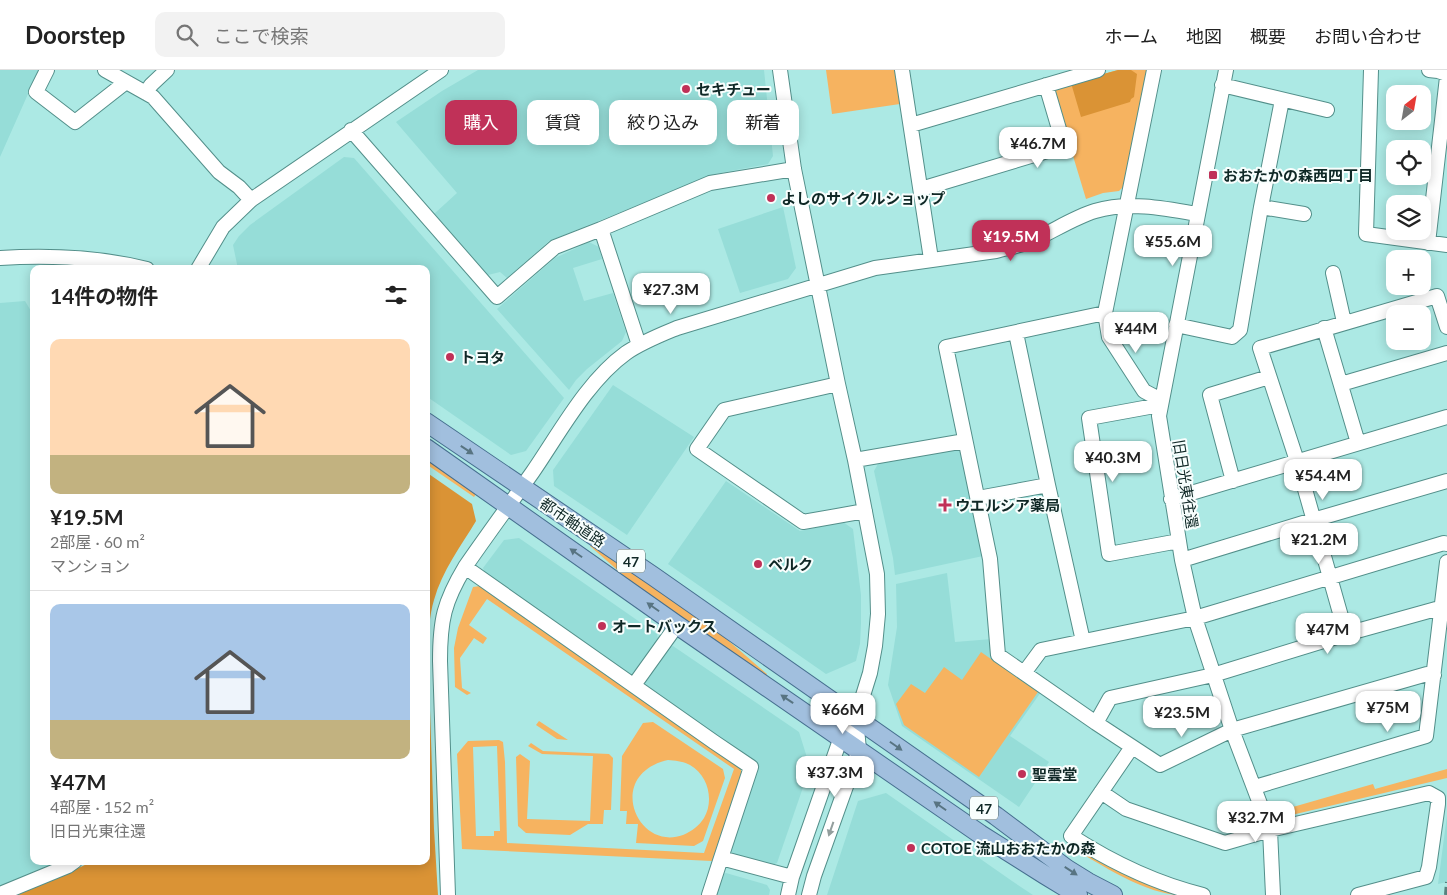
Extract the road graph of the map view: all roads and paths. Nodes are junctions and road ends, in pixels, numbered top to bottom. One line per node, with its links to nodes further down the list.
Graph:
1 (47, 70): 13 (street)
2 (105, 70): 13 (street)
3 (167, 70): 16 (street)
4 (441, 70): 20 (street)
5 (780, 70): 21 (street)
6 (902, 70): 19 (street)
7 (1098, 70): 14 (street)
8 (1154, 70): 24 (street)
9 (1226, 70): 15 (street, 旧日光東往還)
10 (1371, 70): 29 (street)
11 (1429, 70): 12 (street)
12 (1447, 76): 29 (street)
13 (126, 82): 16 (street)
14 (1046, 84): 19 (street); 22 (street)
15 (1222, 85): 17 (street); 26 (street, 旧日光東往還)
16 (146, 93): 23 (street)
17 (1282, 100): 18 (street); 25 (street)
18 (1327, 110)
19 (911, 125): 22 (street)
20 (351, 130): 23 (street); 28 (street)
21 (794, 169): 28 (street); 38 (street)
22 (921, 189): 33 (street)
23 (251, 200): 36 (street)
24 (1126, 207): 26 (street); 33 (street); 39 (street)
25 (1261, 207): 27 (street); 41 (street)
26 (1197, 214): 41 (street, 旧日光東往還)
27 (1304, 214)
28 (601, 229): 45 (street)
29 (1428, 242): 30 (street)
30 (1447, 245)
31 (59, 257): 32 (street); 34 (street); 35 (street)
32 (0, 258)
33 (931, 260): 38 (street)
34 (88, 265)
35 (126, 265)
36 (200, 265)
37 (1333, 274): 40 (street)
38 (819, 285): 45 (street); 48 (street)
39 (1105, 313): 44 (street); 50 (street)
40 (1344, 322): 42 (street); 43 (street)
41 (1176, 325): 50 (street, 旧日光東往還)
42 (1447, 327)
43 (1324, 328): 47 (street); 49 (street)
44 (1016, 333): 53 (street); 60 (street)
45 (639, 346): 61 (street)
46 (1447, 353): 49 (street)
47 (1269, 377): 57 (street); 58 (street)
48 (838, 384): 56 (street); 65 (street)
49 (1341, 384): 54 (street)
50 (1161, 403): 63 (street, 旧日光東往還); 67 (street)
51 (1447, 417): 54 (street)
52 (430, 425): 61 (main road, 都市軸道路 / 47, one-way to 61)
53 (965, 441): 56 (street); 62 (street)
54 (1358, 444): 57 (street)
55 (430, 451): 64 (main road, 都市軸道路 / 47)
56 (856, 460): 65 (street)
57 (1297, 461): 58 (street); 66 (street)
58 (1233, 481): 63 (street)
59 (1447, 481): 66 (street)
60 (1048, 485): 62 (street); 77 (street)
61 (522, 487): 64 (street); 82 (main road, 都市軸道路 / 47)
62 (978, 498): 78 (street)
63 (1171, 500): 67 (street, 旧日光東往還)
64 (508, 505): 71 (street); 75 (main road, 都市軸道路 / 47, one-way to 64)
65 (865, 510): 82 (street)
66 (1313, 520): 69 (street); 72 (street)
67 (1179, 541): 69 (street, 旧日光東往還)
68 (1447, 544): 72 (street)
69 (1182, 560): 74 (street, 旧日光東往還)
70 (1447, 562): 73 (street)
71 (466, 567): 81 (street); 95 (street)
72 (1330, 576): 74 (street); 76 (street)
73 (1441, 610): 76 (street); 80 (street)
74 (1194, 618): 77 (street); 79 (street, 旧日光東往還)
75 (677, 624): 81 (street); 85 (main road, 都市軸道路 / 47, one-way to 75)
76 (1346, 634): 79 (street)
77 (1082, 642): 78 (street)
78 (1024, 674): 83 (street)
79 (1213, 675): 83 (street); 84 (street, 旧日光東往還)
80 (1434, 675): 84 (street); 88 (street)
81 (634, 685): 91 (street)
82 (856, 718): 85 (street); 87 (street); 100 (main road, 都市軸道路 / 47, one-way to 100)
83 (1096, 723): 86 (street)
84 (1232, 730): 86 (street); 88 (street, 旧日光東往還)
85 (841, 737): 87 (main road, 都市軸道路 / 47); 93 (street)
86 (1132, 747): 89 (street)
87 (859, 750): 98 (street, one-way to 98); 99 (main road, 都市軸道路 / 47, one-way to 87)
88 (1255, 787): 90 (street, 旧日光東往還)
89 (1101, 792): 90 (street); 101 (street)
90 (1270, 830): 102 (street, 旧日光東往還); 103 (street)
91 (721, 858): 93 (street); 96 (street)
92 (69, 865): 94 (street)
93 (792, 877): 97 (street)
94 (0, 894)
95 (448, 895)
96 (709, 895)
97 (788, 895)
98 (809, 895)
99 (1078, 895)
100 (1114, 895)
101 (1203, 895)
102 (1273, 895)
103 (1358, 895)

